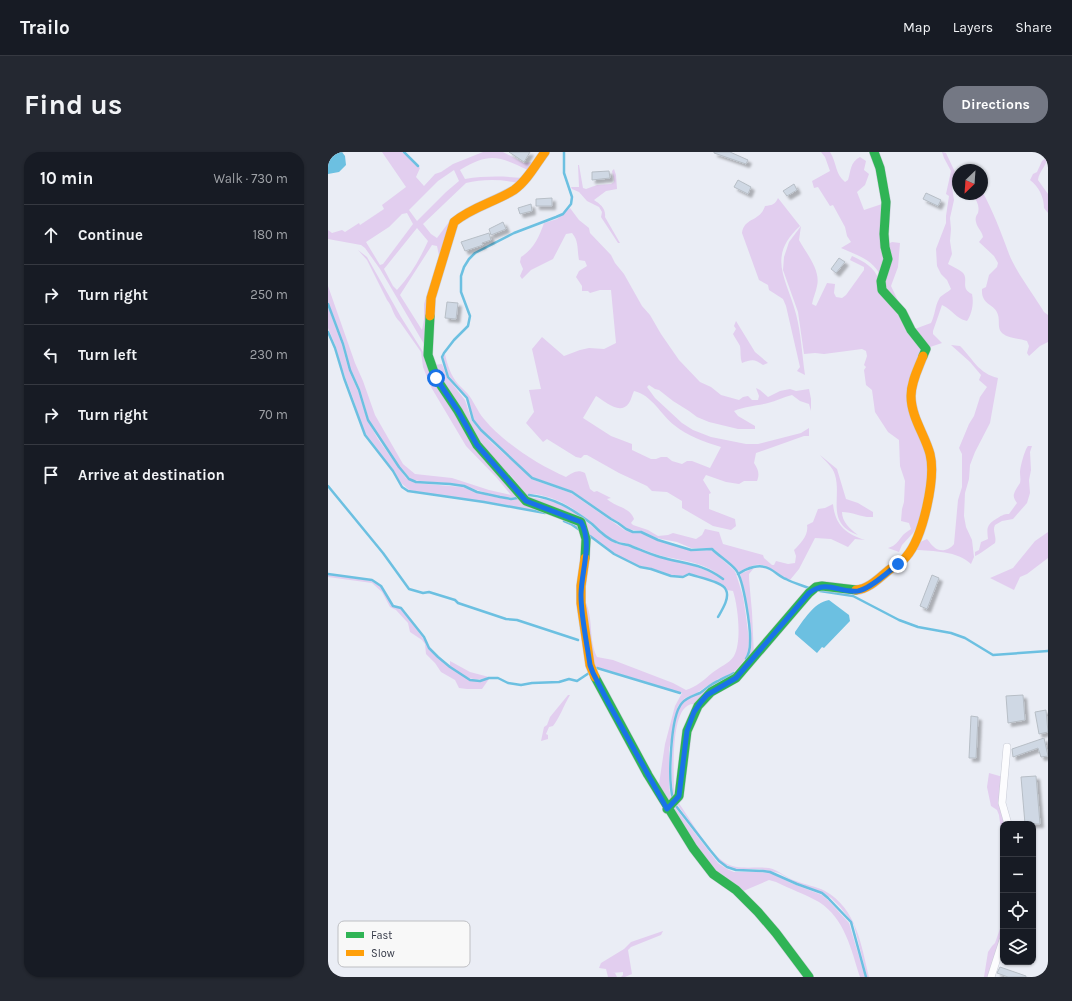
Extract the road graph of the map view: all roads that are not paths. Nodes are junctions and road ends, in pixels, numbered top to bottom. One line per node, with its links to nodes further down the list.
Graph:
1 (545, 152): 4 (street)
2 (874, 152): 4 (street)
3 (1007, 747): 5 (street)
4 (667, 809): 7 (street)
5 (1007, 821)
6 (1000, 949): 8 (street)
7 (809, 977)
8 (991, 977)

